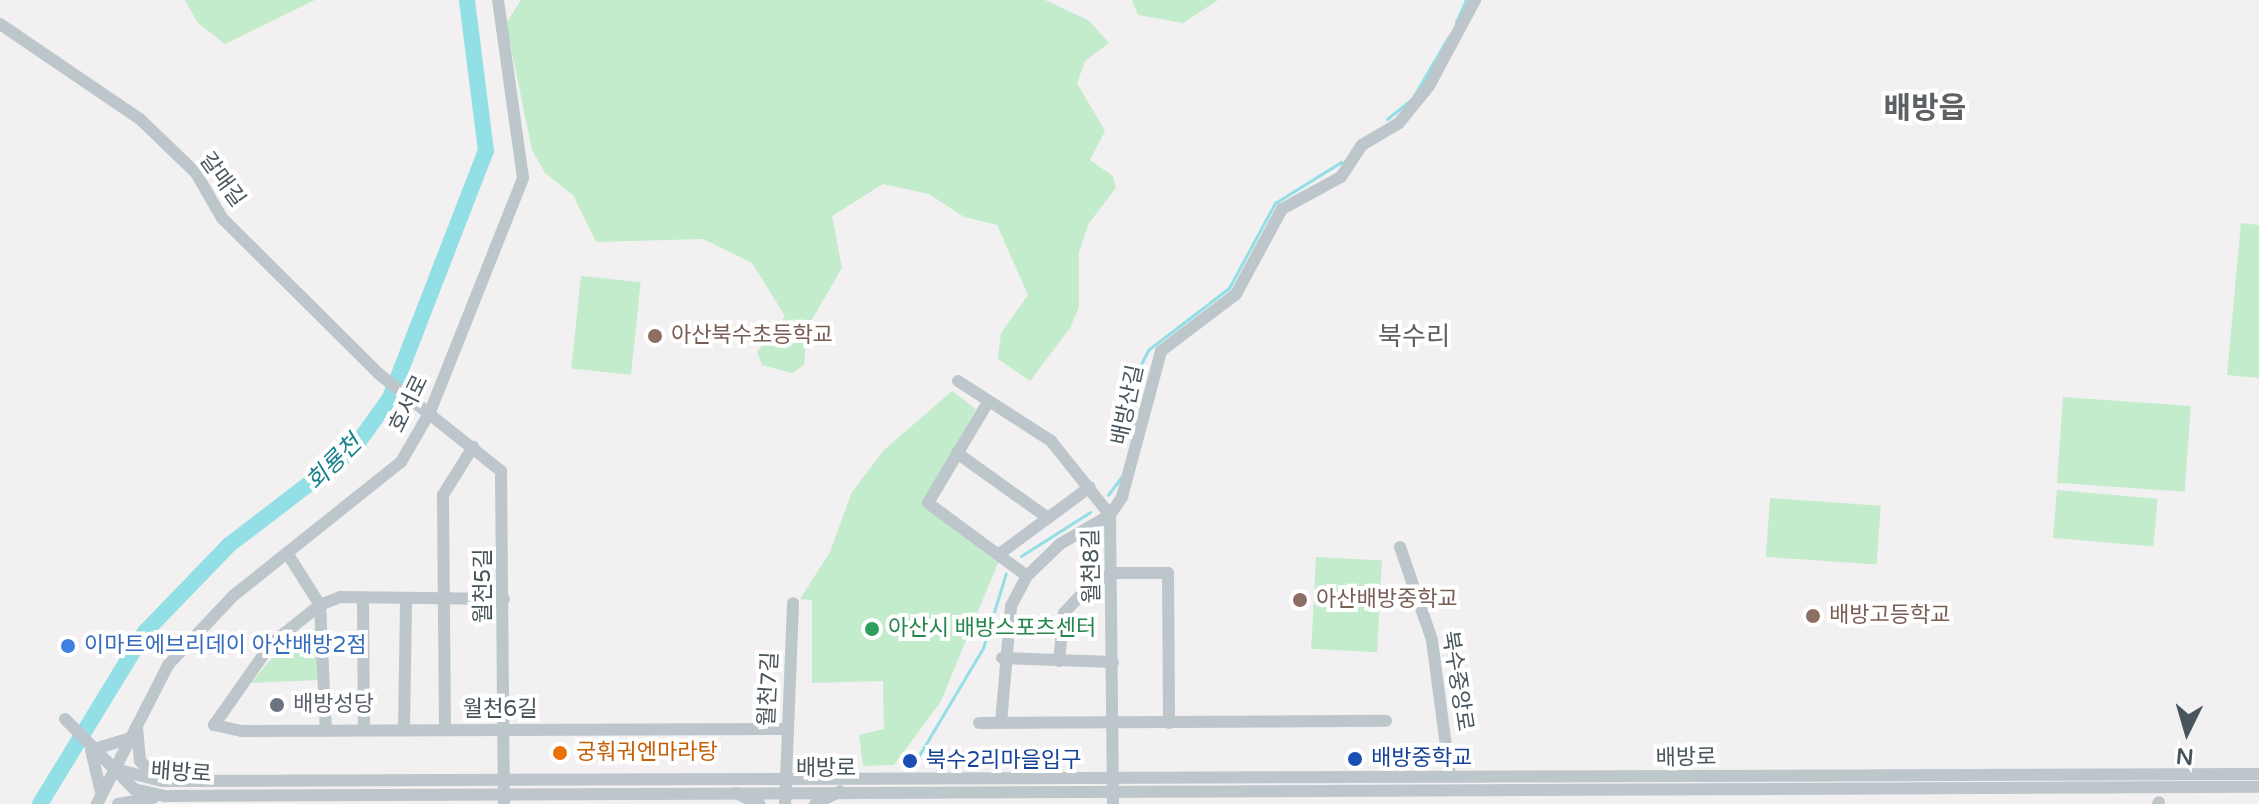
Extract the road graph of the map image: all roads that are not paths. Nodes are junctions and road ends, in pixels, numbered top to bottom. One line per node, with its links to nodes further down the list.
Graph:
1 (498, 0): 6 (street, 호서로)
2 (1475, 0): 10 (street, 배방산길)
3 (0, 24): 6 (street, 갈매길)
4 (958, 381): 5 (street, 월천8길)
5 (988, 402): 8 (street); 9 (street, 월천8길)
6 (430, 412): 7 (street, 월천5길); 14 (street, 호서로)
7 (473, 447): 18 (street); 20 (street, 월천5길)
8 (957, 453): 11 (street); 13 (street)
9 (1090, 487): 10 (street, 월천8길); 11 (street)
10 (1110, 515): 15 (street, 월천8길); 16 (street)
11 (1048, 518): 13 (street)
12 (1400, 547): 50 (street, 북수중앙로)
13 (1002, 552): 16 (street)
14 (287, 553): 22 (street); 27 (street, 호서로)
15 (1113, 573): 24 (street); 25 (street, 월천8길); 31 (street)
16 (1027, 576): 23 (street)
17 (363, 598): 19 (street); 22 (street); 35 (street)
18 (445, 598): 19 (street); 20 (street); 37 (street)
19 (406, 599): 36 (street)
20 (504, 599): 38 (street, 월천5길)
21 (793, 603): 33 (street, 월천7길)
22 (320, 605): 34 (street); 34 (street, 월천6길)
23 (1002, 658): 24 (street); 30 (street)
24 (1059, 661): 25 (street)
25 (1113, 662): 32 (street, 월천8길)
26 (65, 719): 40 (street)
27 (138, 720): 39 (street, 호서로); 44 (street)
28 (1386, 721): 31 (street)
29 (979, 723): 30 (street)
30 (1001, 723): 32 (street)
31 (1169, 723): 32 (street)
32 (1113, 724): 45 (street, 월천8길)
33 (786, 729): 38 (street, 월천6길); 46 (street, 월천7길)
34 (326, 730): 35 (street, 월천6길)
35 (364, 730): 36 (street, 월천6길)
36 (404, 730): 37 (street, 월천6길)
37 (445, 730): 38 (street, 월천6길)
38 (504, 730): 53 (street, 월천5길)
39 (127, 739): 40 (street); 41 (street, 호서로)
40 (95, 757): 41 (street); 59 (street)
41 (113, 767): 44 (street, 배방로); 54 (street, 배방로); 59 (street, 호서로)
42 (2030, 773): 43 (street, 배방로); 50 (street, 배방로); 52 (street)
43 (2259, 774)
44 (162, 781): 53 (street, 배방로)
45 (1113, 781): 46 (street, 배방로); 48 (street, 배방로); 49 (street, 배방로); 50 (street, 배방로); 65 (street)
46 (785, 783): 48 (street, 배방로); 51 (street, 배방로); 53 (street, 배방로); 63 (street, 월천7길)
47 (2259, 787): 52 (street, 배방로)
48 (846, 789): 64 (street)
49 (1238, 789): 55 (street, 배방로); 66 (street)
50 (1447, 789): 55 (street, 배방로); 56 (street, 배방로)
51 (721, 790): 53 (street, 배방로); 62 (street)
52 (2031, 790): 58 (street, 배방로); 67 (street)
53 (504, 792): 60 (street, 배방로)
54 (168, 796): 60 (street, 배방로); 61 (street)
55 (1372, 798)
56 (1605, 798): 57 (street, 배방로)
57 (1783, 798): 58 (street, 배방로)
58 (1965, 798)
59 (99, 799)
60 (288, 800)
61 (118, 804)
62 (760, 804)
63 (785, 804)
64 (815, 804)
65 (1113, 804)
66 (1238, 804)
67 (2032, 804)

